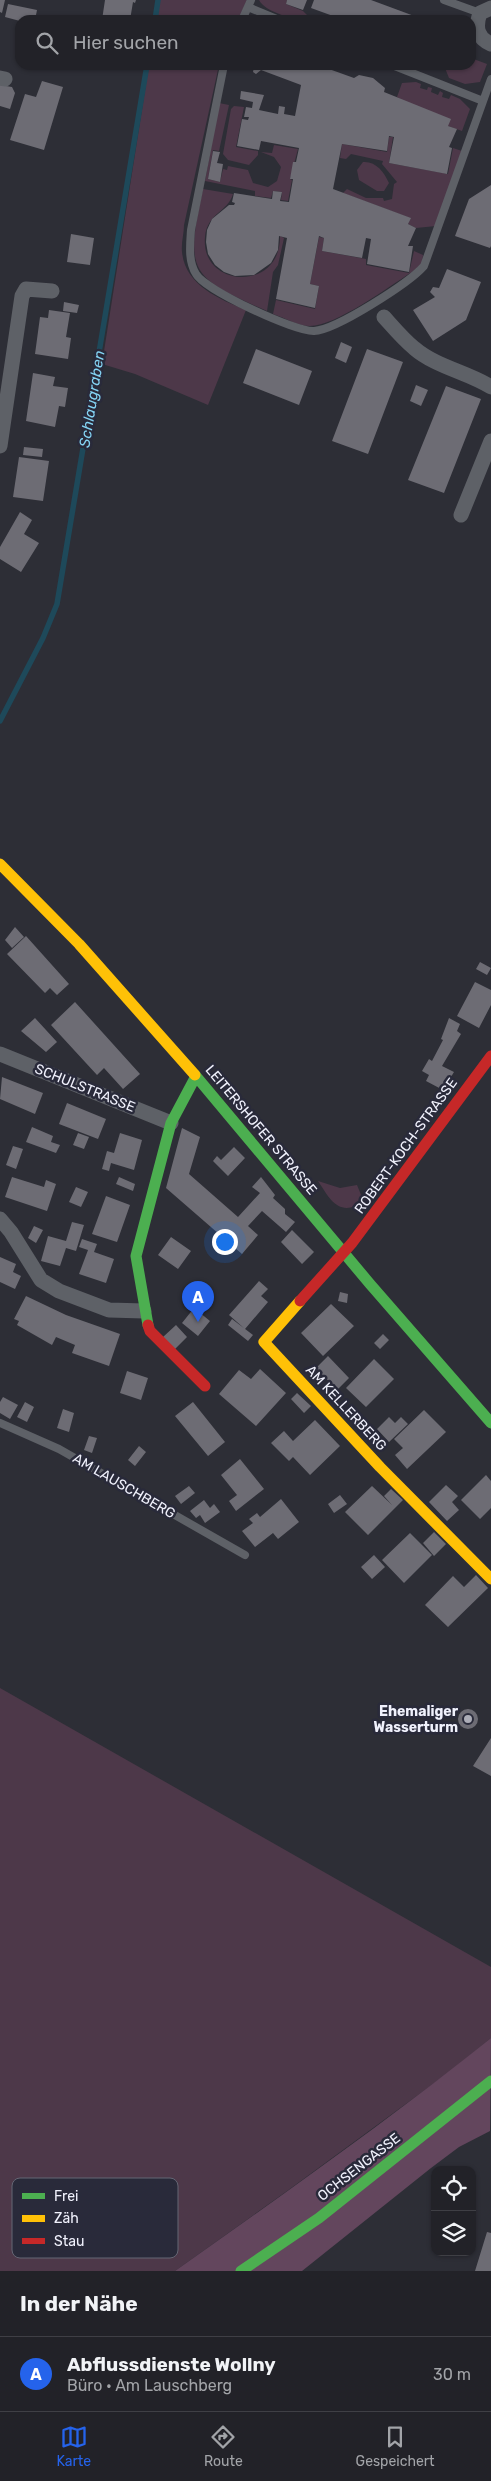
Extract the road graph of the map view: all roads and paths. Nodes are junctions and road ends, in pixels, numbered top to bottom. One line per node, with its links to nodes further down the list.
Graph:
1 (444, 0): 3 (lane)
2 (250, 4): 4 (lane)
3 (485, 11): 5 (street)
4 (270, 15)
5 (491, 44)
6 (223, 70): 9 (lane)
7 (405, 70): 9 (lane)
8 (491, 80): 9 (lane)
9 (483, 101)
10 (52, 291): 12 (street)
11 (384, 317): 13 (street)
12 (6, 364): 15 (street)
13 (491, 387)
14 (491, 441): 16 (street)
15 (0, 446)
16 (461, 515)
17 (0, 864): 20 (street, LEITERSHOFER STRASSE)
18 (0, 1054): 21 (street, SCHULSTRASSE)
19 (491, 1056): 23 (street, ROBERT-KOCH-STRASSE)
20 (196, 1076): 21 (street); 23 (street, LEITERSHOFER STRASSE)
21 (170, 1123): 24 (street)
22 (0, 1219): 24 (street)
23 (344, 1253): 27 (street, LEITERSHOFER STRASSE); 29 (street, AM KELLERBERG)
24 (144, 1311): 25 (street)
25 (205, 1386)
26 (0, 1423): 28 (lane, AM LAUSCHBERG)
27 (491, 1423)
28 (245, 1555)
29 (491, 1579)
30 (491, 2081): 31 (street, OCHSENGASSE)
31 (242, 2271)

